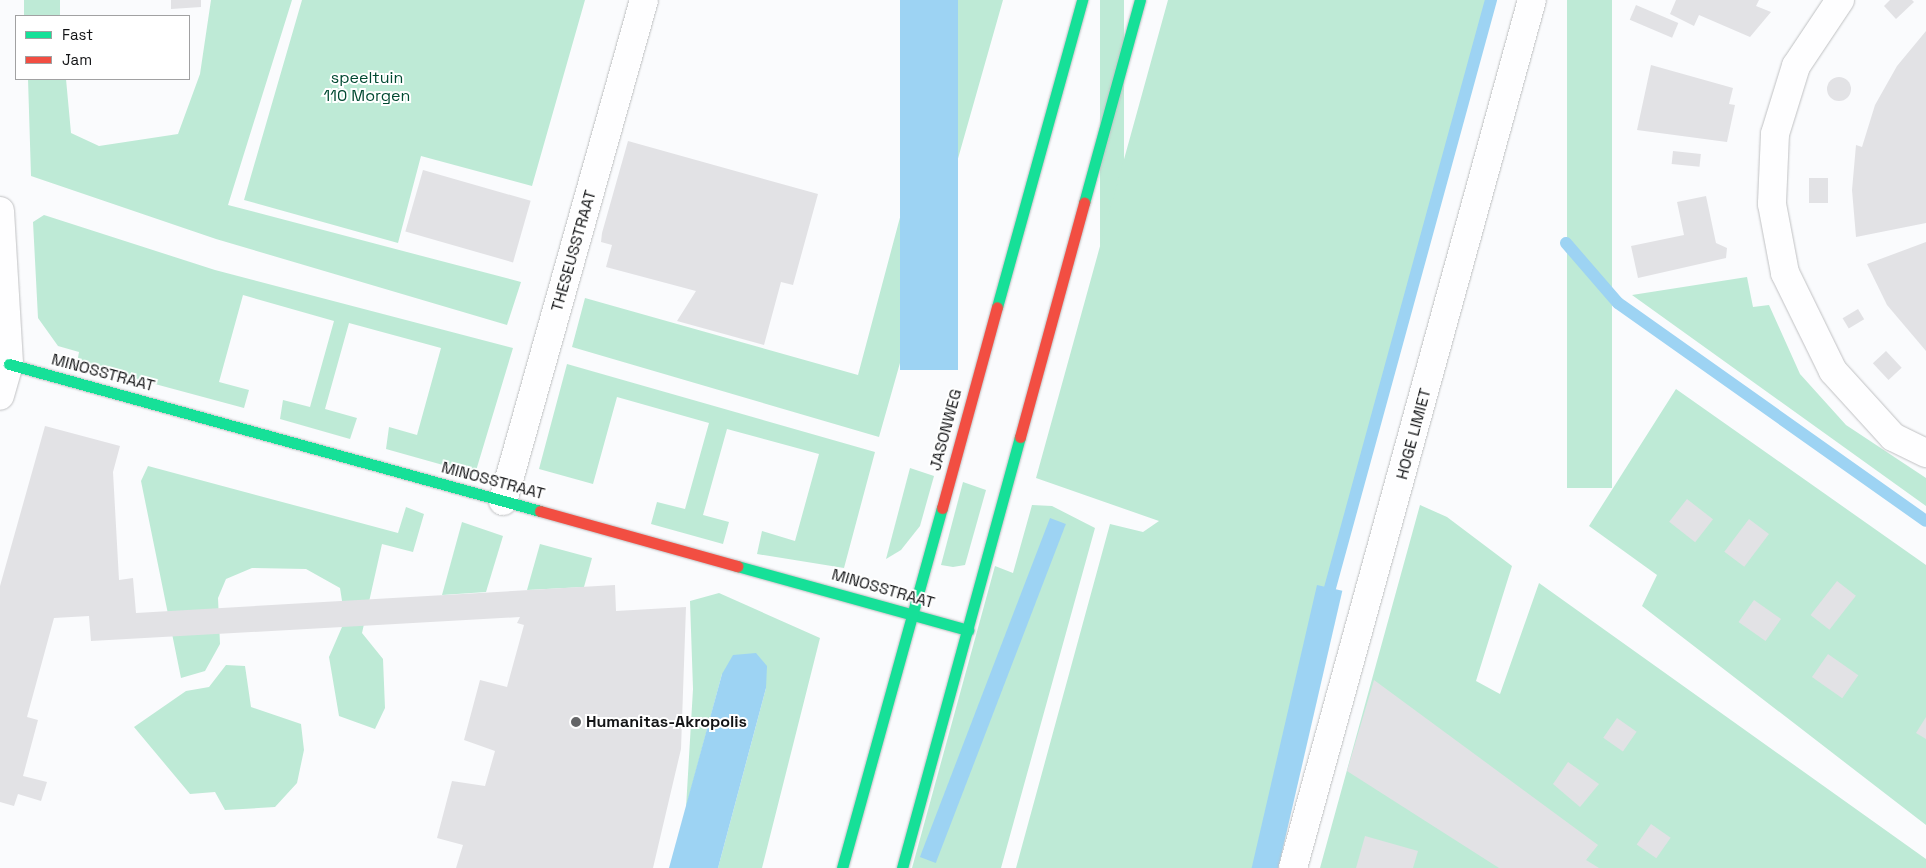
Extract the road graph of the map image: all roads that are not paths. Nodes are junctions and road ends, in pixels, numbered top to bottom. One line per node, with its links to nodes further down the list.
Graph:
1 (644, 0): 10 (street, THESEUSSTRAAT)
2 (1082, 0): 11 (street, JASONWEG)
3 (1140, 0): 12 (street)
4 (1532, 0): 15 (street, HOGE LIMIET)
5 (1840, 0): 9 (street)
6 (0, 211): 7 (street)
7 (10, 364): 8 (street); 10 (street, MINOSSTRAAT)
8 (0, 396)
9 (1926, 453)
10 (503, 501): 11 (street, MINOSSTRAAT)
11 (913, 615): 12 (street, MINOSSTRAAT); 13 (street, JASONWEG)
12 (968, 630): 14 (street)
13 (842, 868)
14 (902, 868)
15 (1293, 868)

